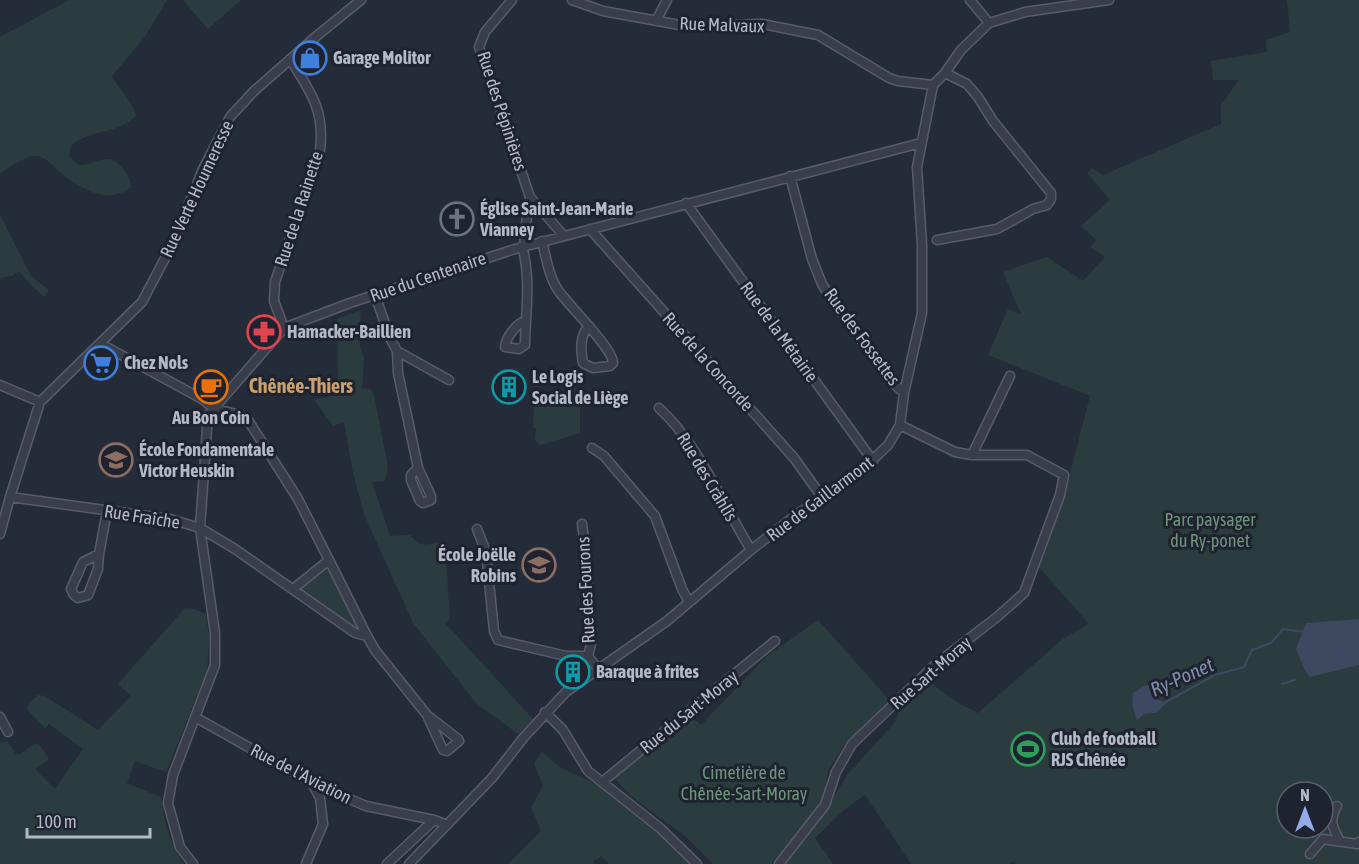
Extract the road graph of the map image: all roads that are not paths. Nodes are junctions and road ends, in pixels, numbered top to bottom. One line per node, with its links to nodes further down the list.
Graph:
1 (362, 0): 9 (street, Rue Verte Houmeresse)
2 (513, 0): 14 (street, Rue des Pépinières)
3 (572, 0): 7 (street, Rue Malvaux)
4 (667, 0): 7 (street)
5 (970, 0): 8 (street)
6 (1109, 0): 8 (street)
7 (656, 21): 11 (street, Rue Malvaux)
8 (989, 24): 10 (street)
9 (290, 59): 24 (street, Rue de la Rainette); 25 (street, Rue Verte Houmeresse)
10 (945, 73): 11 (street); 18 (street)
11 (933, 85): 12 (street, Rue de Gaillarmont)
12 (921, 143): 13 (street, Rue du Centenaire); 30 (street, Rue de Gaillarmont)
13 (790, 176): 15 (street, Rue du Centenaire); 30 (street, Rue des Fossettes)
14 (530, 196): 17 (street, Rue des Pépinières); 20 (street, Rue des Pépinières)
15 (686, 203): 16 (street, Rue du Centenaire); 39 (street, Rue de la Métairie)
16 (590, 230): 17 (street, Rue du Centenaire); 42 (street, Rue de la Concorde)
17 (564, 236): 19 (street, Rue du Centenaire)
18 (937, 240)
19 (542, 241): 20 (street, Rue du Centenaire); 23 (street)
20 (524, 246): 21 (street, Rue du Centenaire); 22 (street, Rue des Pépinières)
21 (375, 295): 24 (street, Rue du Centenaire); 26 (street)
22 (526, 321)
23 (589, 326): 23 (street)
24 (284, 328): 32 (street, Rue du Centenaire)
25 (101, 344): 31 (street, Rue Verte Houmeresse); 32 (street)
26 (397, 351): 28 (street); 40 (street)
27 (1010, 376): 35 (street)
28 (449, 380)
29 (0, 385): 31 (street)
30 (904, 393): 34 (street, Rue de Gaillarmont)
31 (40, 402): 41 (street)
32 (214, 408): 45 (street); 50 (street)
33 (659, 408): 48 (street, Rue des Crâhlîs)
34 (900, 425): 37 (street); 39 (street, Rue de Gaillarmont)
35 (981, 438): 37 (street); 38 (street)
36 (592, 448): 52 (street)
37 (972, 455): 38 (street)
38 (992, 455): 75 (street, Rue Sart-Moray)
39 (873, 460): 42 (street, Rue de Gaillarmont)
40 (418, 468)
41 (10, 497): 43 (street, Rue Fraîche); 47 (street)
42 (822, 497): 48 (street, Rue de Gaillarmont)
43 (106, 511): 45 (street, Rue Fraîche); 49 (street)
44 (582, 524): 55 (street, Rue des Fourons)
45 (200, 528): 51 (street, Rue Fraîche); 60 (street)
46 (477, 529): 55 (street)
47 (0, 534)
48 (751, 550): 52 (street, Rue de Gaillarmont)
49 (99, 554): 49 (street)
50 (329, 560): 51 (street); 53 (street)
51 (292, 589): 53 (street, Rue Fraîche)
52 (689, 602): 56 (street, Rue de Gaillarmont)
53 (367, 636): 58 (street)
54 (775, 641): 62 (street, Rue du Sart-Moray)
55 (588, 656): 56 (street)
56 (598, 669): 57 (street, Rue de Gaillarmont)
57 (545, 712): 62 (street); 66 (street, Rue de Gaillarmont)
58 (427, 715)
59 (0, 717): 61 (street)
60 (195, 717): 63 (street, Rue de l'Aviation); 70 (street)
61 (8, 732)
62 (602, 782): 74 (street)
63 (312, 783): 65 (street, Rue de l'Aviation); 71 (street)
64 (1337, 806): 67 (street)
65 (434, 820): 66 (street, Rue de l'Aviation); 72 (street)
66 (447, 825): 73 (street, Rue de Gaillarmont)
67 (1340, 841): 68 (street); 69 (street)
68 (1359, 842)
69 (1310, 854)
70 (193, 864)
71 (306, 864)
72 (387, 864)
73 (409, 864)
74 (697, 864)
75 (779, 864)

